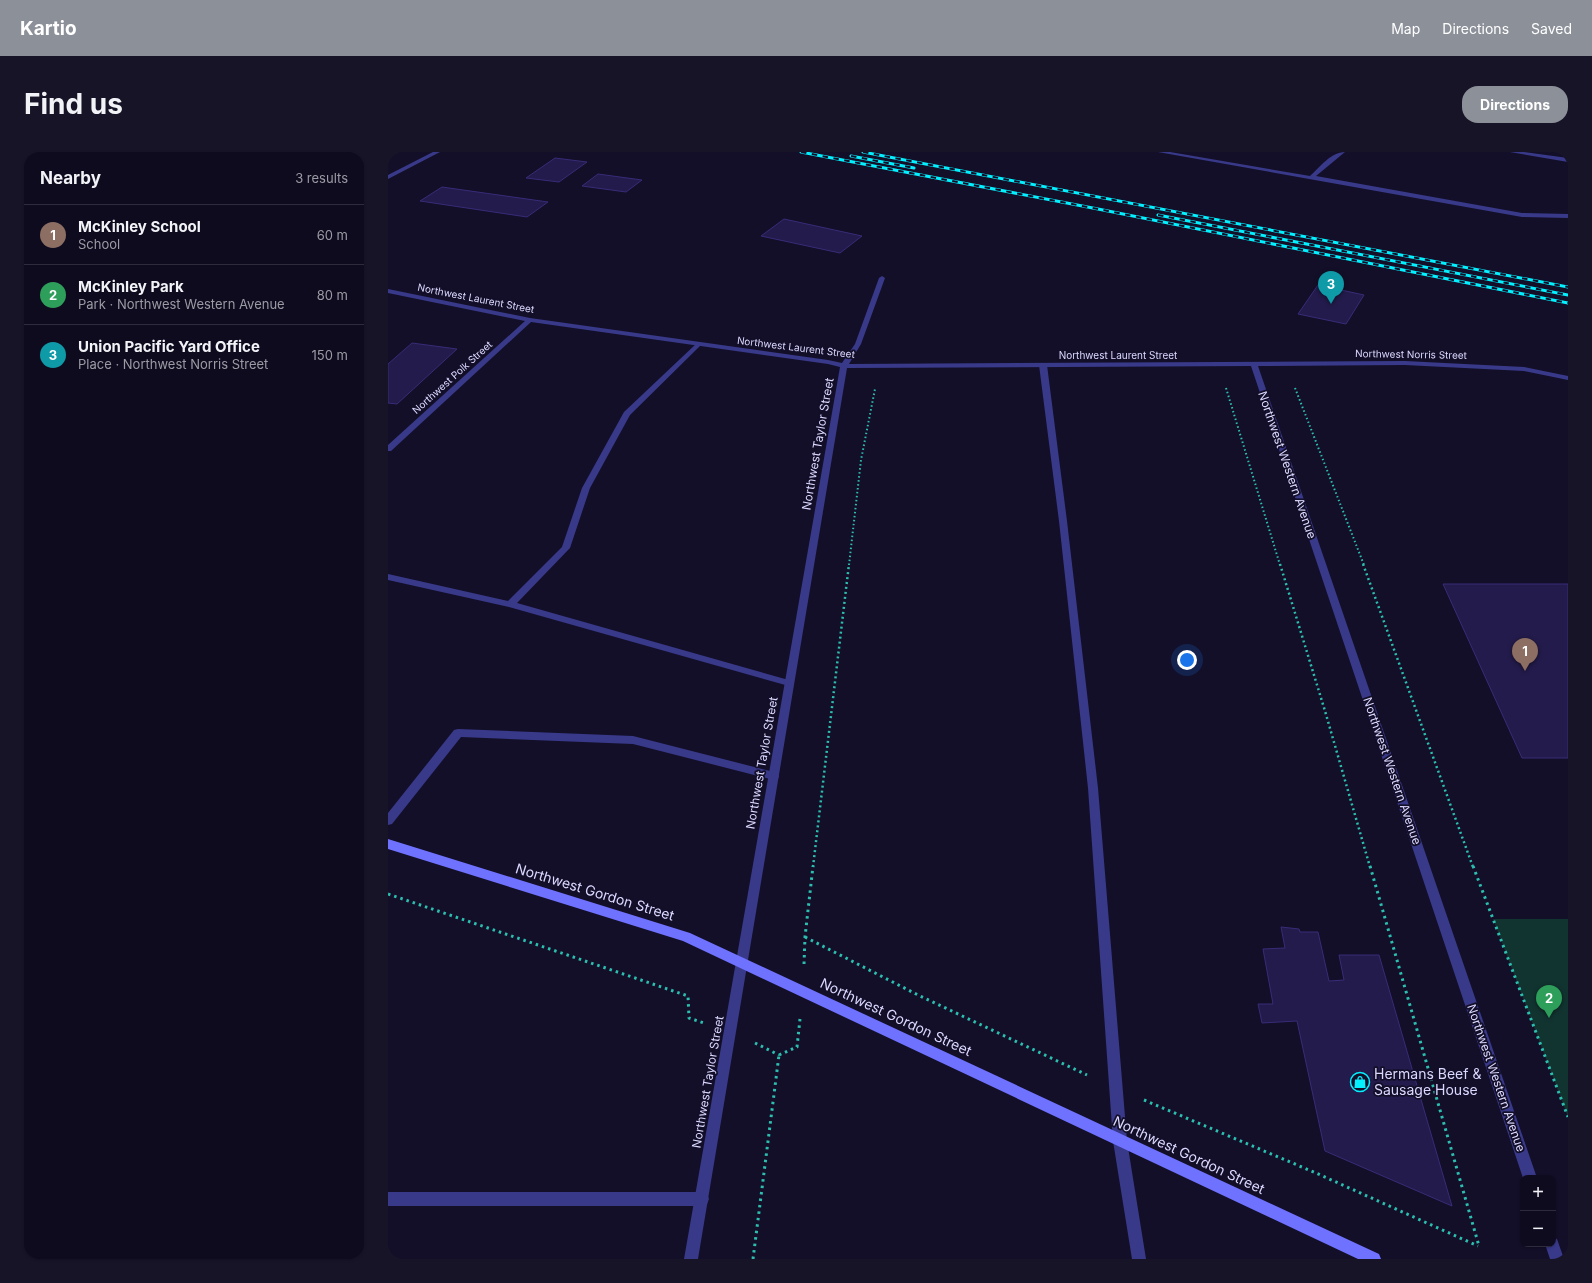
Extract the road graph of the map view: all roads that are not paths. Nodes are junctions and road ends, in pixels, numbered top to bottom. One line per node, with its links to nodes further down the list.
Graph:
1 (437, 152): 6 (street)
2 (1161, 152): 7 (street)
3 (1342, 152): 7 (street)
4 (1513, 152): 5 (street)
5 (1568, 160)
6 (388, 177)
7 (1312, 177): 8 (street)
8 (1568, 216)
9 (882, 278): 15 (street, Northwest Taylor Street)
10 (388, 291): 11 (street, Northwest Laurent Street)
11 (530, 320): 12 (street, Northwest Laurent Street); 17 (street, Northwest Polk Street)
12 (699, 344): 15 (street, Northwest Laurent Street); 19 (street)
13 (1254, 364): 14 (street, Northwest Laurent Street); 16 (street, Northwest Norris Street); 26 (street, Northwest Western Avenue)
14 (1043, 365): 15 (street, Northwest Laurent Street); 25 (street)
15 (844, 366): 20 (street, Northwest Taylor Street)
16 (1568, 378)
17 (388, 448)
18 (388, 577): 19 (street)
19 (510, 604): 20 (street)
20 (789, 683): 21 (street, Northwest Taylor Street)
21 (774, 776): 22 (street); 24 (street, Northwest Taylor Street)
22 (388, 821)
23 (388, 844): 24 (main road, Northwest Gordon Street)
24 (742, 962): 25 (main road, Northwest Gordon Street); 28 (street, Northwest Taylor Street)
25 (1120, 1141): 31 (street); 32 (main road, Northwest Gordon Street)
26 (1529, 1175)
27 (388, 1199): 28 (street)
28 (702, 1199): 30 (street, Northwest Taylor Street)
29 (1553, 1247): 33 (street)
30 (691, 1259)
31 (1139, 1259)
32 (1374, 1259)
33 (1558, 1259)

